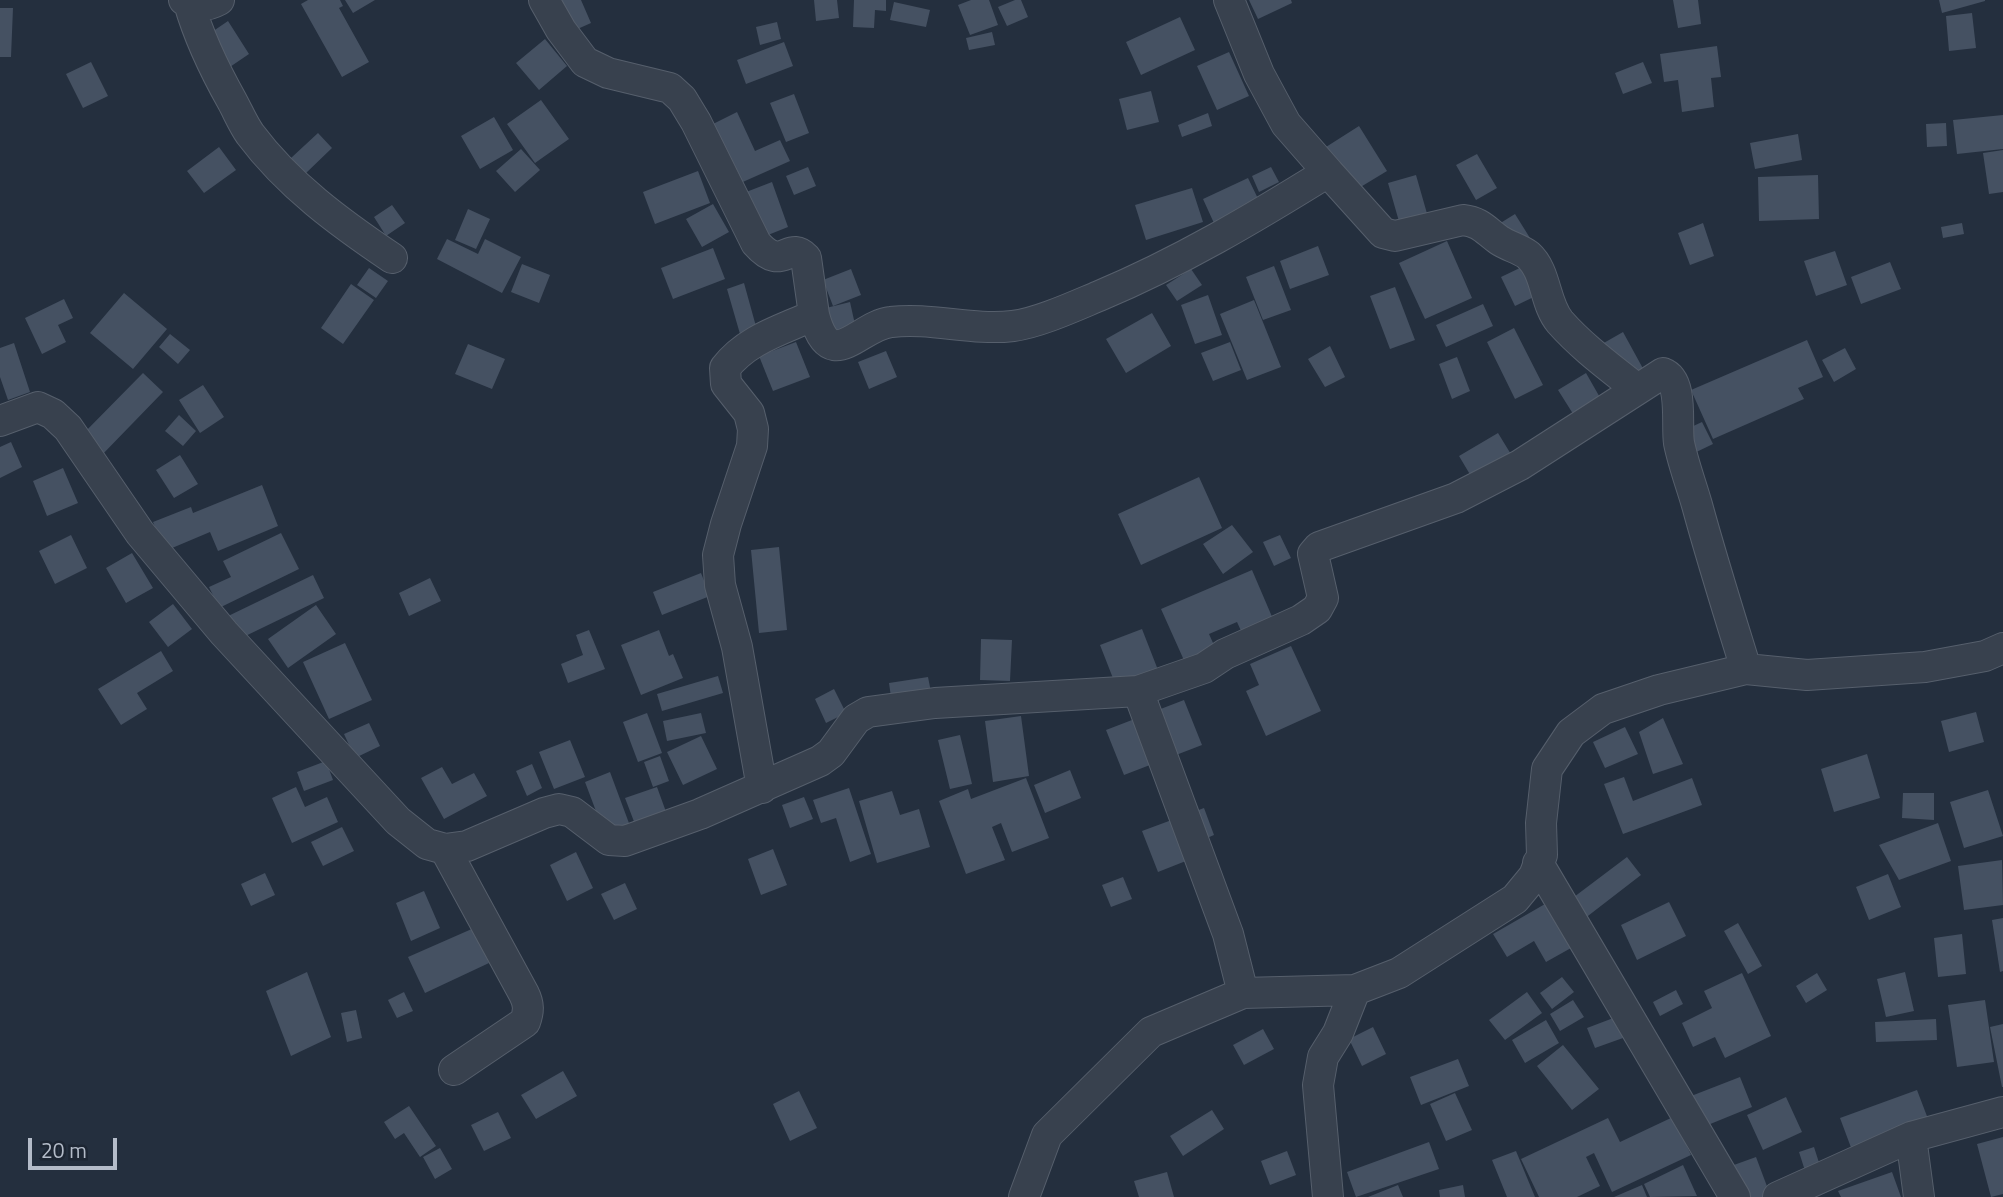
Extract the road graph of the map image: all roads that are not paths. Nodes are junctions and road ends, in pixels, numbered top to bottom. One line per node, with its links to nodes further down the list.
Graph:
1 (219, 0): 4 (street)
2 (544, 0): 7 (street)
3 (1230, 0): 5 (street)
4 (186, 1): 6 (street)
5 (1328, 172): 7 (street); 8 (street)
6 (392, 258)
7 (814, 314): 13 (street)
8 (1637, 389): 11 (street); 12 (street)
9 (0, 421): 14 (street)
10 (2003, 648): 11 (street)
11 (1746, 669): 15 (street)
12 (1138, 691): 13 (street); 17 (street)
13 (762, 788): 14 (street)
14 (445, 849): 18 (street)
15 (1538, 863): 16 (street); 23 (street)
16 (1355, 990): 17 (street); 22 (street)
17 (1243, 993): 21 (street)
18 (454, 1070)
19 (2003, 1112): 20 (street)
20 (1912, 1136): 24 (street); 25 (street)
21 (1024, 1197)
22 (1328, 1197)
23 (1735, 1197)
24 (1778, 1197)
25 (1919, 1197)

